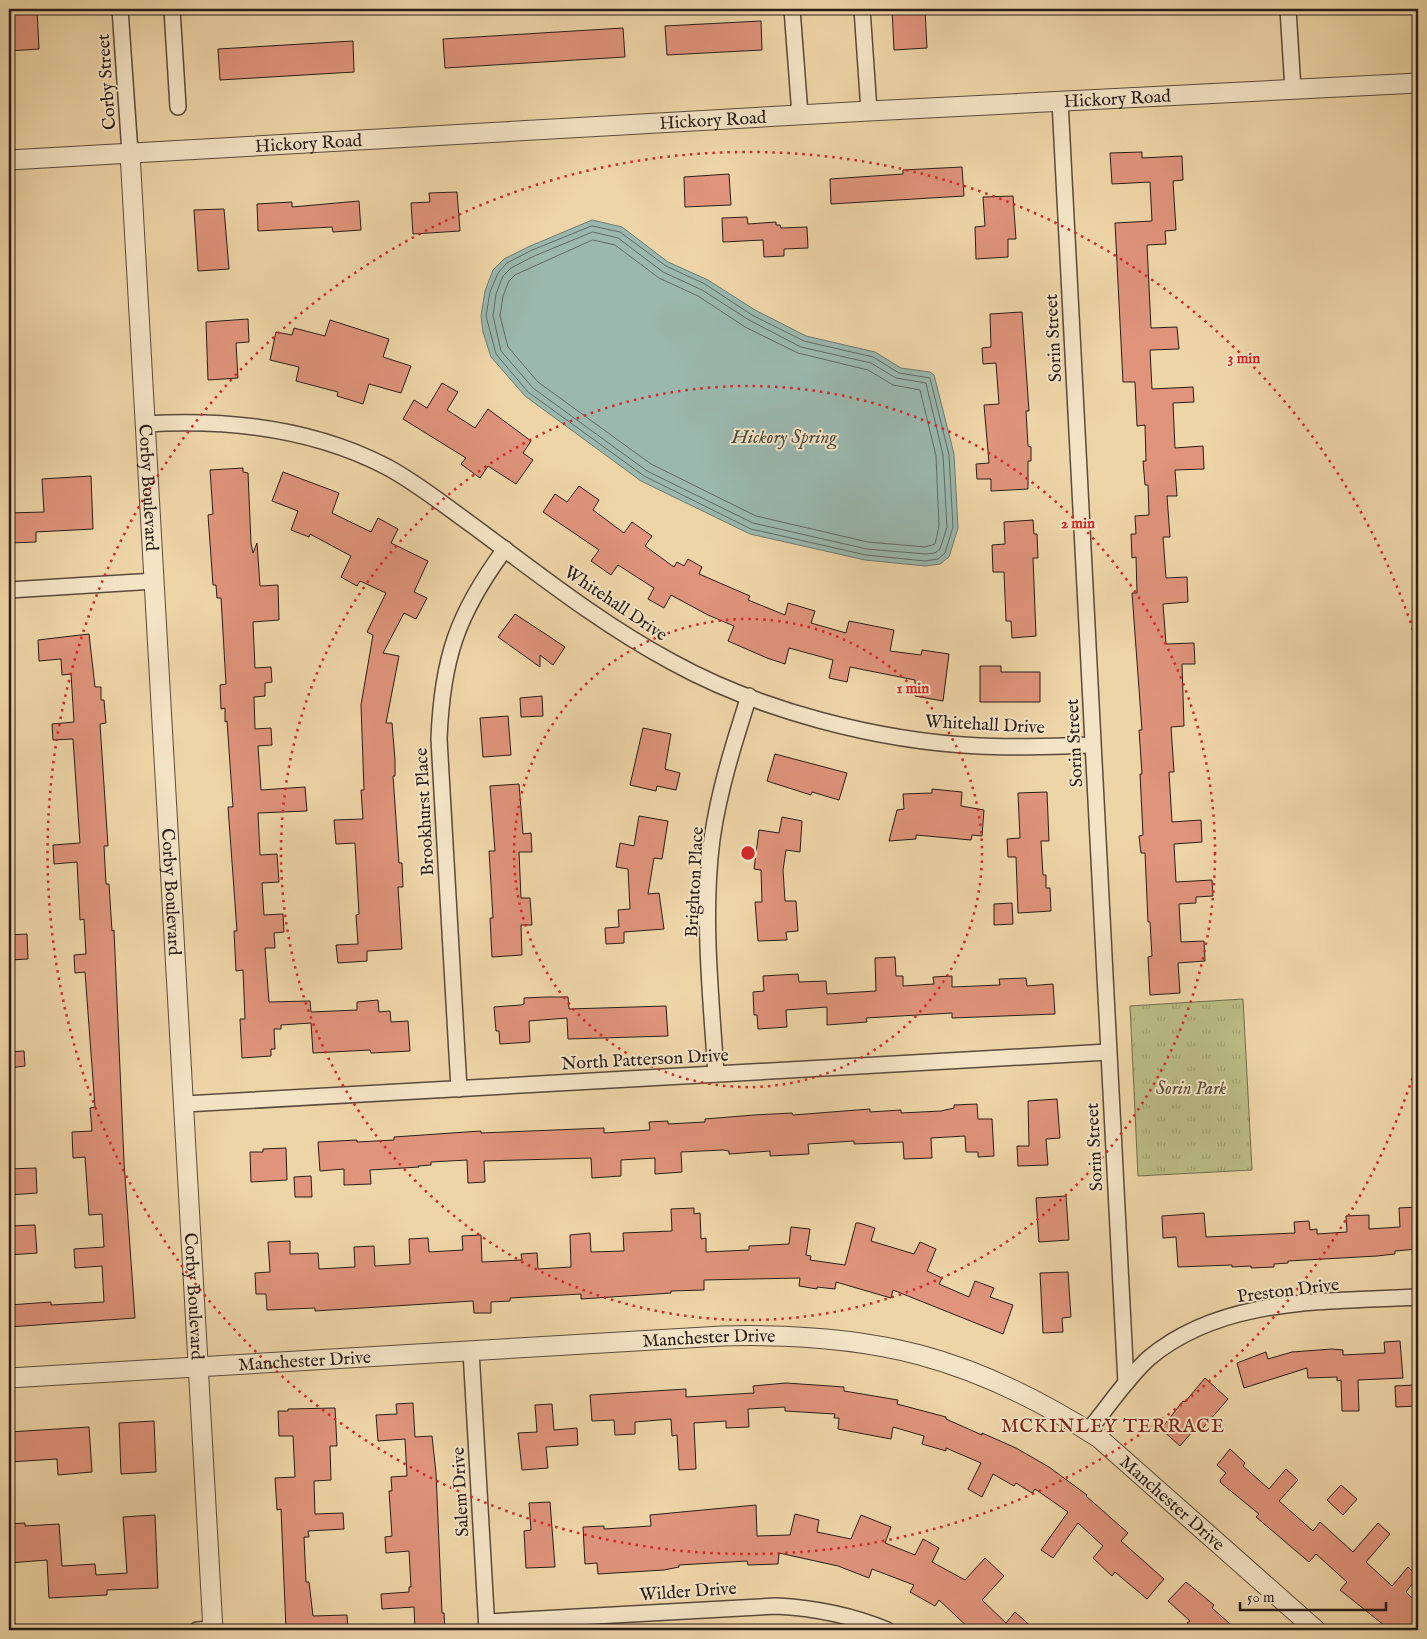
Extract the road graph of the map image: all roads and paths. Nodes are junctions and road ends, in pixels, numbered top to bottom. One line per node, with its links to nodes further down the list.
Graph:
1 (120, 9): 12 (street, Corby Street)
2 (172, 9): 9 (street)
3 (792, 9): 11 (street)
4 (862, 9): 10 (street)
5 (1288, 9): 7 (street)
6 (1418, 83): 7 (street, Hickory Road)
7 (1293, 90): 8 (street, Hickory Road)
8 (1060, 101): 10 (street, Hickory Road); 19 (street, Sorin Street)
9 (178, 106)
10 (869, 111): 11 (street, Hickory Road)
11 (800, 115): 12 (street, Hickory Road)
12 (130, 153): 13 (street, Hickory Road); 14 (street, Corby Boulevard)
13 (9, 160)
14 (146, 424): 15 (street, Whitehall Drive); 16 (street, Corby Boulevard)
15 (505, 549): 18 (street, Whitehall Drive); 22 (street, Brookhurst Place)
16 (155, 581): 17 (street); 23 (street, Corby Boulevard)
17 (9, 590)
18 (749, 696): 19 (street, Whitehall Drive); 21 (street, Brighton Place)
19 (1092, 745): 20 (street, Sorin Street)
20 (1108, 1052): 21 (street, North Patterson Drive); 28 (street, Sorin Street)
21 (716, 1074): 22 (street, North Patterson Drive)
22 (459, 1089): 23 (street, North Patterson Drive)
23 (185, 1104): 26 (street, Corby Boulevard)
24 (1418, 1297): 28 (street, Preston Drive)
25 (471, 1351): 26 (street, Manchester Drive); 29 (street, Manchester Drive); 30 (street, Salem Drive)
26 (199, 1367): 27 (street, Manchester Drive); 31 (street, Corby Boulevard)
27 (9, 1378)
28 (1126, 1383): 29 (street, Preston Drive)
29 (1088, 1431): 33 (street, Manchester Drive)
30 (487, 1626): 32 (street, Wilder Drive)
31 (208, 1630)
32 (887, 1630)
33 (1316, 1630)

